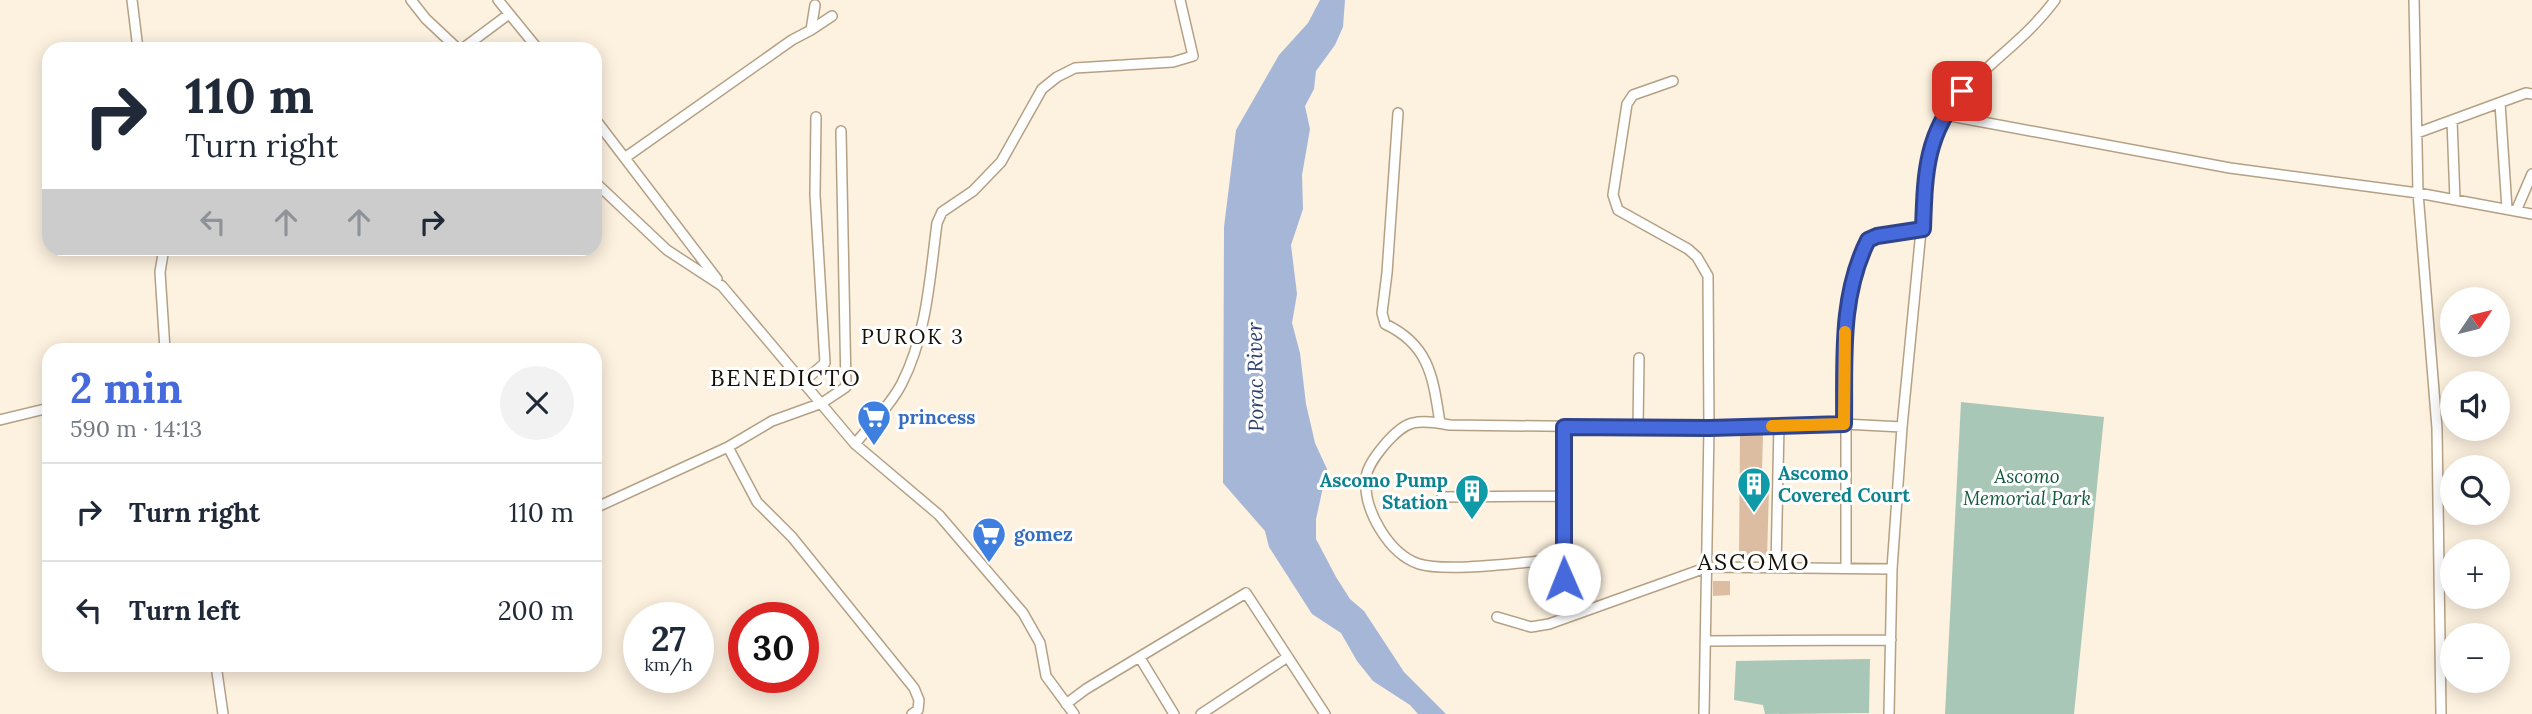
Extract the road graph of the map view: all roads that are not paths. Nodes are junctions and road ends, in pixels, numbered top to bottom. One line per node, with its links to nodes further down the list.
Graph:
1 (132, 0): 11 (street)
2 (411, 0): 12 (street)
3 (499, 0): 8 (street)
4 (1180, 0): 48 (street)
5 (2055, 0): 19 (street)
6 (2414, 0): 24 (street)
7 (815, 5): 10 (street)
8 (509, 14): 13 (street); 14 (street)
9 (832, 16): 10 (street)
10 (811, 30): 25 (street)
11 (137, 42)
12 (452, 42)
13 (470, 42)
14 (532, 42)
15 (1673, 81): 47 (street)
16 (2531, 92): 17 (street)
17 (2500, 103): 21 (street); 30 (street)
18 (1398, 113): 41 (street)
19 (1945, 115): 28 (street); 32 (street)
20 (816, 117): 37 (street)
21 (2452, 120): 24 (street); 29 (street)
22 (602, 128): 25 (street)
23 (841, 131): 38 (street)
24 (2417, 133): 28 (street)
25 (626, 157): 34 (street)
26 (2532, 174): 30 (street)
27 (602, 189): 34 (street)
28 (2418, 193): 29 (street); 74 (street)
29 (2455, 200): 30 (street)
30 (2512, 210): 31 (street)
31 (2532, 214)
32 (1923, 229): 42 (street); 45 (street)
33 (163, 256): 35 (street)
34 (722, 286): 37 (street)
35 (165, 343)
36 (1639, 358): 46 (street)
37 (803, 382): 38 (street)
38 (822, 403): 48 (street); 49 (street)
39 (42, 410): 40 (street)
40 (0, 420)
41 (1440, 424): 44 (street); 53 (street)
42 (1844, 424): 43 (street); 45 (street); 56 (street)
43 (1779, 425): 47 (street); 55 (street)
44 (1564, 427): 46 (street); 50 (street)
45 (1902, 427): 57 (street)
46 (1638, 428): 47 (street)
47 (1709, 428): 54 (street)
48 (855, 444): 65 (street)
49 (728, 447): 52 (street); 68 (street)
50 (1565, 496): 51 (street); 53 (street)
51 (1442, 497)
52 (602, 505)
53 (1564, 559): 59 (street)
54 (1707, 567): 55 (street); 59 (street); 61 (street)
55 (1776, 567): 56 (street)
56 (1846, 568): 57 (street)
57 (1892, 569): 60 (street)
58 (1497, 617): 59 (street)
59 (1566, 618)
60 (1891, 640): 61 (street); 66 (street)
61 (1707, 641): 73 (street)
62 (1140, 658): 63 (street); 65 (street); 70 (street)
63 (1286, 658): 71 (street); 72 (street)
64 (217, 672): 67 (street)
65 (1066, 704): 69 (street)
66 (1889, 713)
67 (223, 714)
68 (912, 714)
69 (1074, 714)
70 (1174, 714)
71 (1201, 714)
72 (1325, 714)
73 (1704, 714)
74 (2441, 714)

